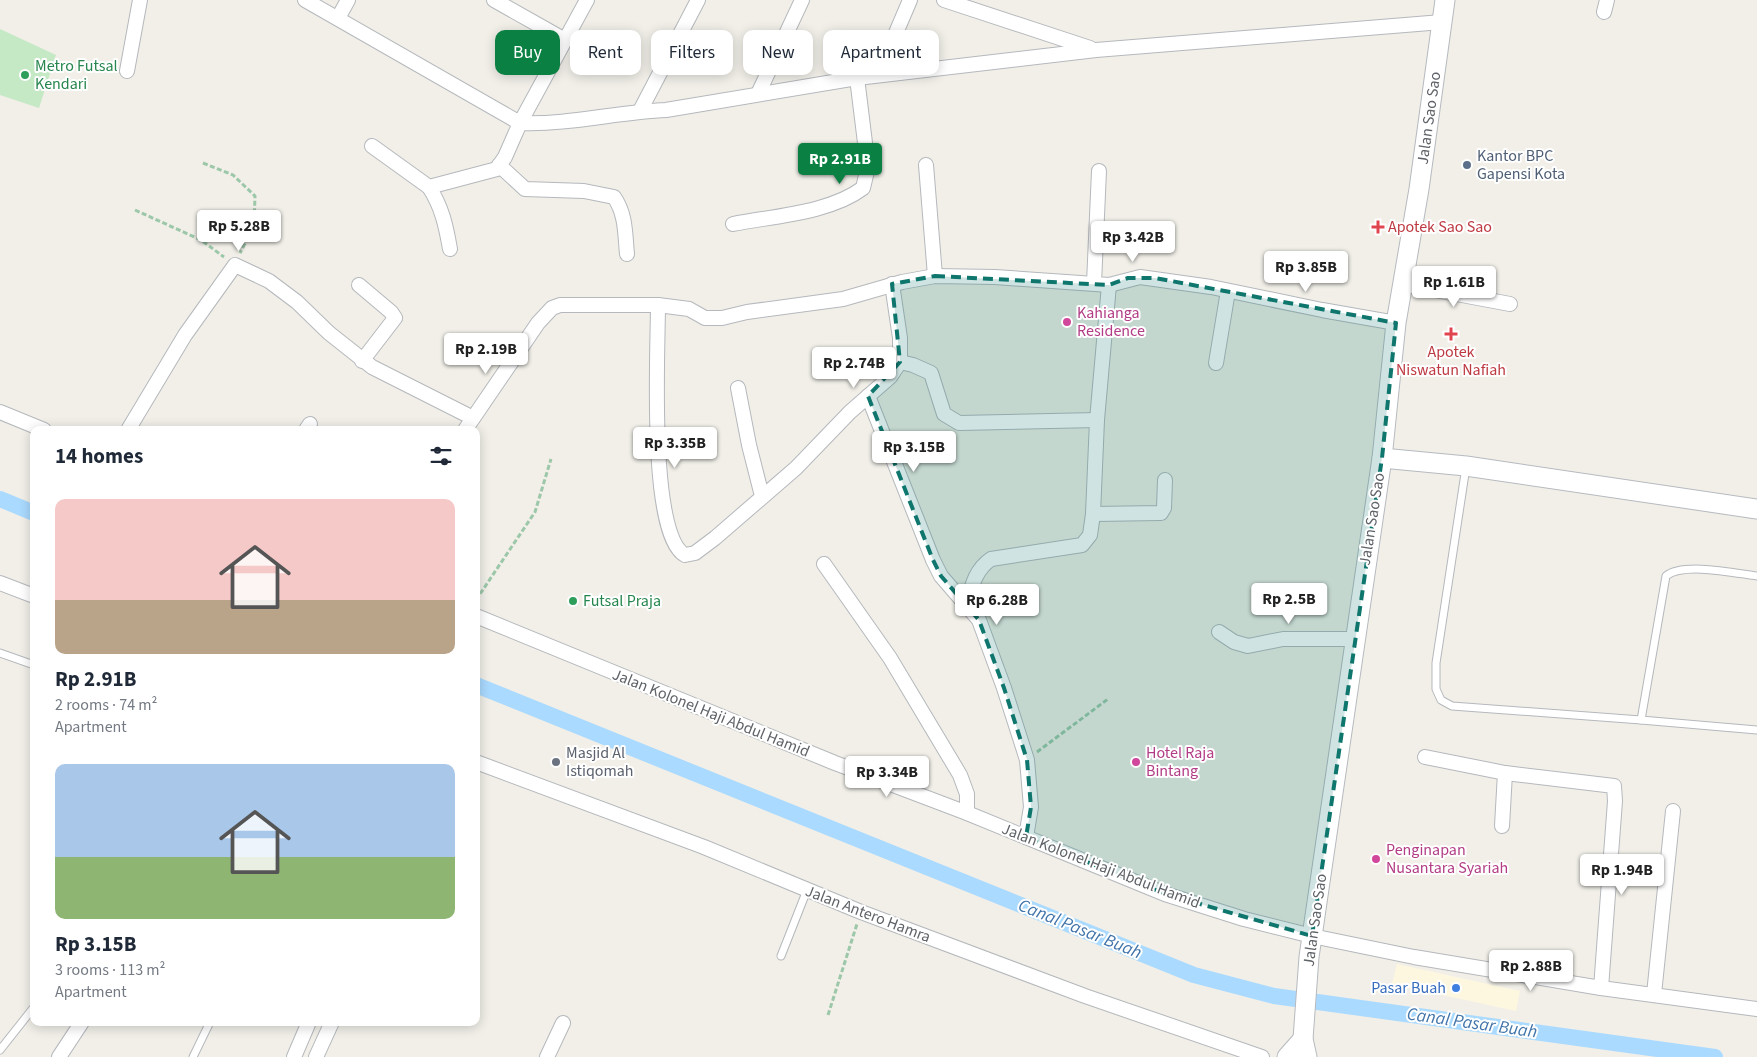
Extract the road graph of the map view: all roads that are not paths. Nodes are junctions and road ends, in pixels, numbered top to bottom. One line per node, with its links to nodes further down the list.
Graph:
1 (140, 0): 15 (street)
2 (306, 0): 11 (street)
3 (348, 0): 11 (street)
4 (494, 0): 13 (street)
5 (587, 0): 13 (street)
6 (698, 0): 19 (street)
7 (802, 0): 18 (street)
8 (910, 0): 16 (street)
9 (944, 0): 14 (street)
10 (1445, 0): 12 (street, Jalan Sao Sao)
11 (338, 18): 20 (street)
12 (1442, 22): 14 (street); 32 (street, Jalan Sao Sao)
13 (564, 40): 20 (street)
14 (1096, 50): 16 (street)
15 (127, 71)
16 (878, 76): 17 (street)
17 (857, 78): 18 (street); 26 (street)
18 (758, 94): 19 (street)
19 (640, 111): 20 (street)
20 (520, 123): 22 (street)
21 (372, 146): 25 (street)
22 (500, 165): 25 (street); 28 (street)
23 (926, 165): 29 (street)
24 (1099, 172): 31 (street)
25 (429, 187): 27 (street)
26 (733, 224)
27 (450, 249)
28 (626, 254)
29 (935, 276): 30 (street); 31 (street)
30 (892, 284): 37 (street); 40 (street)
31 (1094, 284): 34 (street)
32 (1403, 284): 36 (street); 38 (street, Jalan Sao Sao)
33 (358, 285): 39 (street)
34 (1109, 285): 35 (street); 46 (street)
35 (1228, 291): 38 (street); 41 (street)
36 (1510, 304)
37 (658, 306): 45 (street); 53 (street)
38 (1396, 323): 50 (street, Jalan Sao Sao)
39 (362, 361): 45 (street); 48 (street)
40 (900, 362): 43 (street); 46 (street)
41 (1216, 363)
42 (738, 388): 53 (street)
43 (868, 396): 53 (street); 60 (street)
44 (0, 412): 47 (street)
45 (473, 418): 49 (street)
46 (1097, 420): 55 (street)
47 (34, 426)
48 (130, 426)
49 (468, 426)
50 (1382, 458): 51 (street); 63 (street, Jalan Sao Sao)
51 (1466, 466): 54 (street); 66 (lane)
52 (1165, 480): 55 (street)
53 (762, 496)
54 (1757, 510)
55 (1093, 514): 60 (street)
56 (824, 564): 72 (street)
57 (1757, 576): 66 (lane)
58 (0, 583): 59 (street)
59 (30, 594)
60 (967, 604): 74 (street)
61 (480, 618): 72 (street, Jalan Kolonel Haji Abdul Hamid)
62 (1219, 632): 63 (street)
63 (1354, 639): 76 (street, Jalan Sao Sao)
64 (0, 653): 65 (lane)
65 (30, 664)
66 (1641, 720): 67 (lane)
67 (1757, 730)
68 (1425, 757): 70 (street)
69 (480, 763): 75 (street, Jalan Antero Hamra)
70 (1505, 773): 73 (street); 78 (street)
71 (1673, 811): 79 (street)
72 (966, 813): 74 (street, Jalan Kolonel Haji Abdul Hamid)
73 (1502, 826)
74 (1026, 837): 76 (street, Jalan Kolonel Haji Abdul Hamid)
75 (807, 890): 77 (lane); 94 (street, Jalan Antero Hamra)
76 (1312, 936): 78 (street, Jalan Kolonel Haji Abdul Hamid); 87 (street, Jalan Sao Sao)
77 (781, 956)
78 (1601, 988): 79 (street, Jalan Kolonel Haji Abdul Hamid)
79 (1654, 994): 80 (street, Jalan Kolonel Haji Abdul Hamid)
80 (1757, 1009)
81 (30, 1013): 88 (lane)
82 (563, 1023): 93 (street)
83 (79, 1026): 89 (street)
84 (208, 1026): 90 (lane)
85 (307, 1026): 91 (street)
86 (330, 1026): 92 (street)
87 (1305, 1048): 95 (street, Jalan Sao Sao)
88 (0, 1050)
89 (59, 1057)
90 (194, 1057)
91 (294, 1057)
92 (316, 1057)
93 (547, 1057)
94 (1262, 1057)
95 (1287, 1057)

